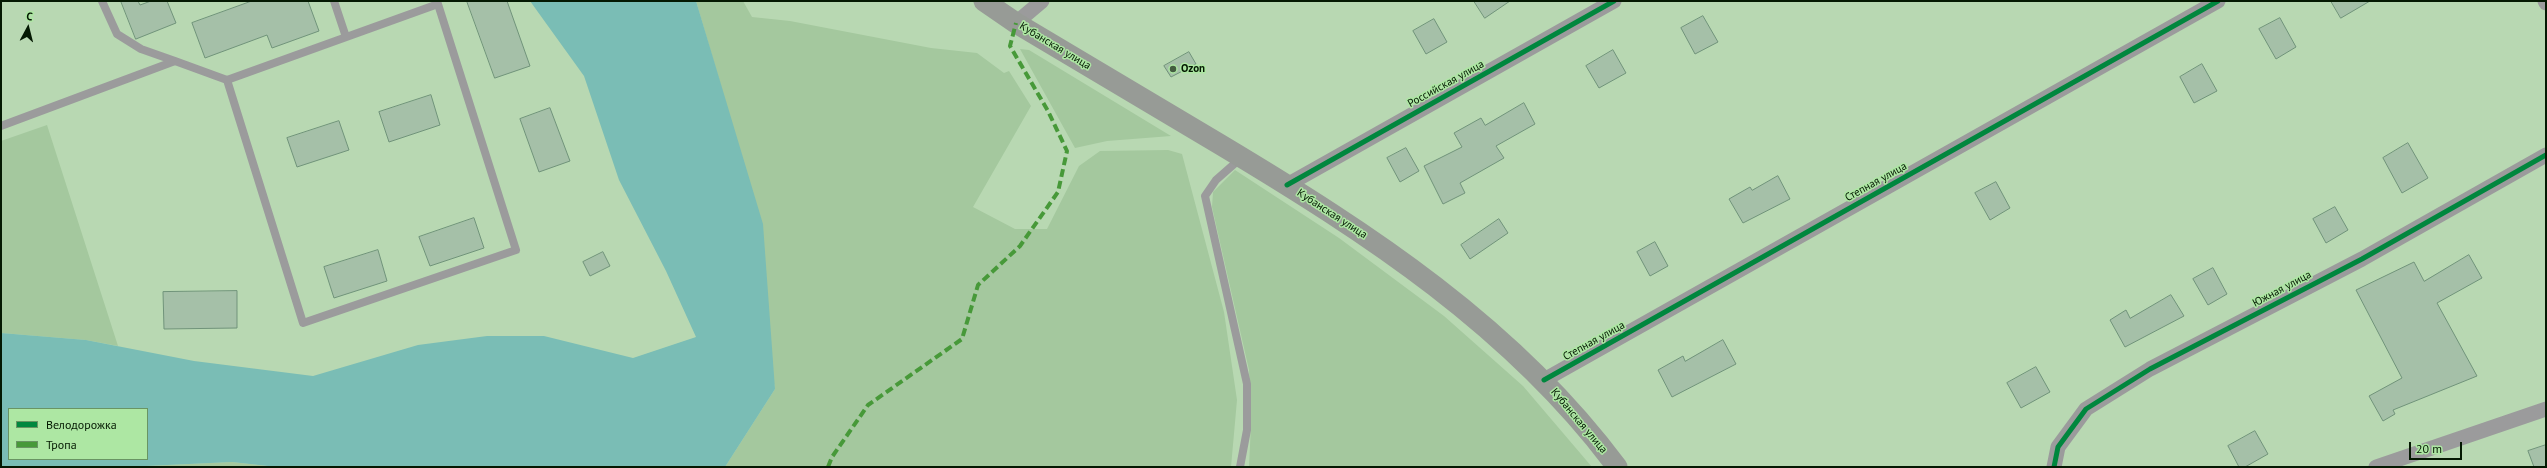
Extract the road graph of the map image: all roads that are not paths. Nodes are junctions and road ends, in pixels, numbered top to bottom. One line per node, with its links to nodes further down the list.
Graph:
1 (102, 1): 10 (lane)
2 (334, 1): 9 (lane)
3 (984, 1): 8 (main road, Кубанская улица)
4 (1042, 1): 8 (street)
5 (1614, 1): 15 (street, Российская улица)
6 (2218, 1): 16 (street, Степная улица)
7 (437, 2): 9 (lane); 11 (lane)
8 (1016, 23): 14 (main road, Кубанская улица)
9 (346, 37): 11 (lane)
10 (175, 61): 11 (lane); 12 (lane)
11 (227, 80)
12 (1, 126)
13 (2546, 155): 20 (street, Южная улица)
14 (1242, 157): 15 (main road, Кубанская улица); 18 (lane)
15 (1287, 184): 16 (main road, Кубанская улица)
16 (1544, 380): 19 (main road, Кубанская улица)
17 (2546, 409): 21 (street)
18 (1240, 467)
19 (1617, 467)
20 (2054, 467)
21 (2376, 467)

